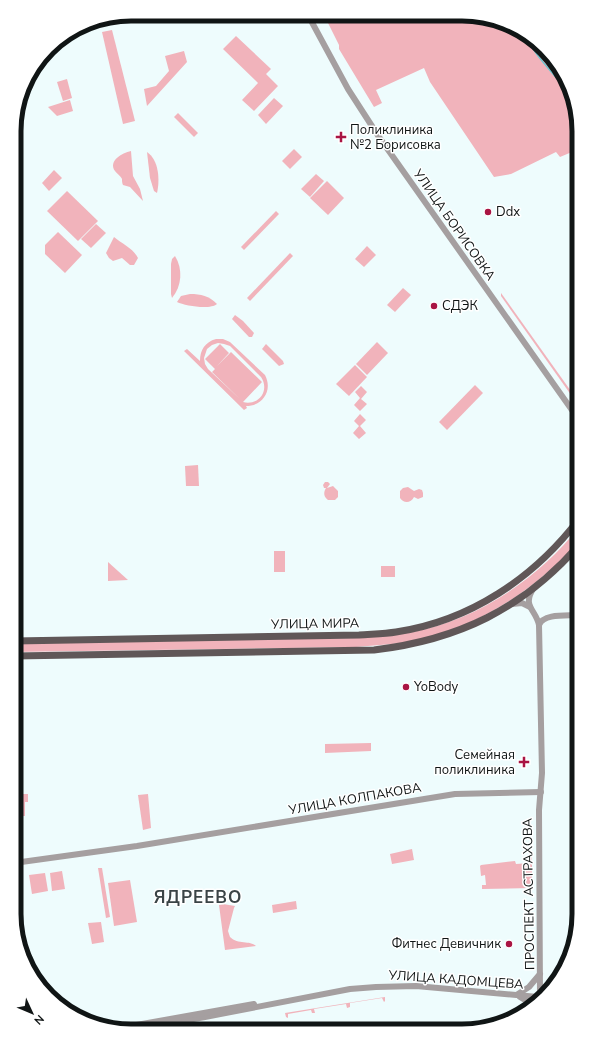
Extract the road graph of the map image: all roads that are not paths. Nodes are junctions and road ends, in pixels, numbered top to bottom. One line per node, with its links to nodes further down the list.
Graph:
1 (311, 21): 2 (street, УЛИЦА БОРИСОВКА)
2 (572, 410)
3 (572, 528): 12 (main road, УЛИЦА МИРА)
4 (572, 553): 5 (main road, УЛИЦА МИРА)
5 (533, 589): 6 (main road, УЛИЦА МИРА); 7 (street)
6 (512, 604): 7 (street); 13 (main road, УЛИЦА МИРА)
7 (530, 607): 8 (street)
8 (535, 614): 10 (street); 11 (street)
9 (572, 616): 10 (street)
10 (547, 618): 11 (street)
11 (539, 626): 14 (street)
12 (21, 641)
13 (21, 656)
14 (541, 792): 15 (street, УЛИЦА КОЛПАКОВА); 16 (street, ПРОСПЕКТ АСТРАХОВА)
15 (21, 863)
16 (541, 971): 17 (street, ПРОСПЕКТ АСТРАХОВА); 18 (street)
17 (539, 993)
18 (515, 995): 19 (street, УЛИЦА КАДОМЦЕВА); 20 (street); 21 (street, УЛИЦА КАДОМЦЕВА)
19 (535, 996)
20 (528, 1002)
21 (147, 1024)

